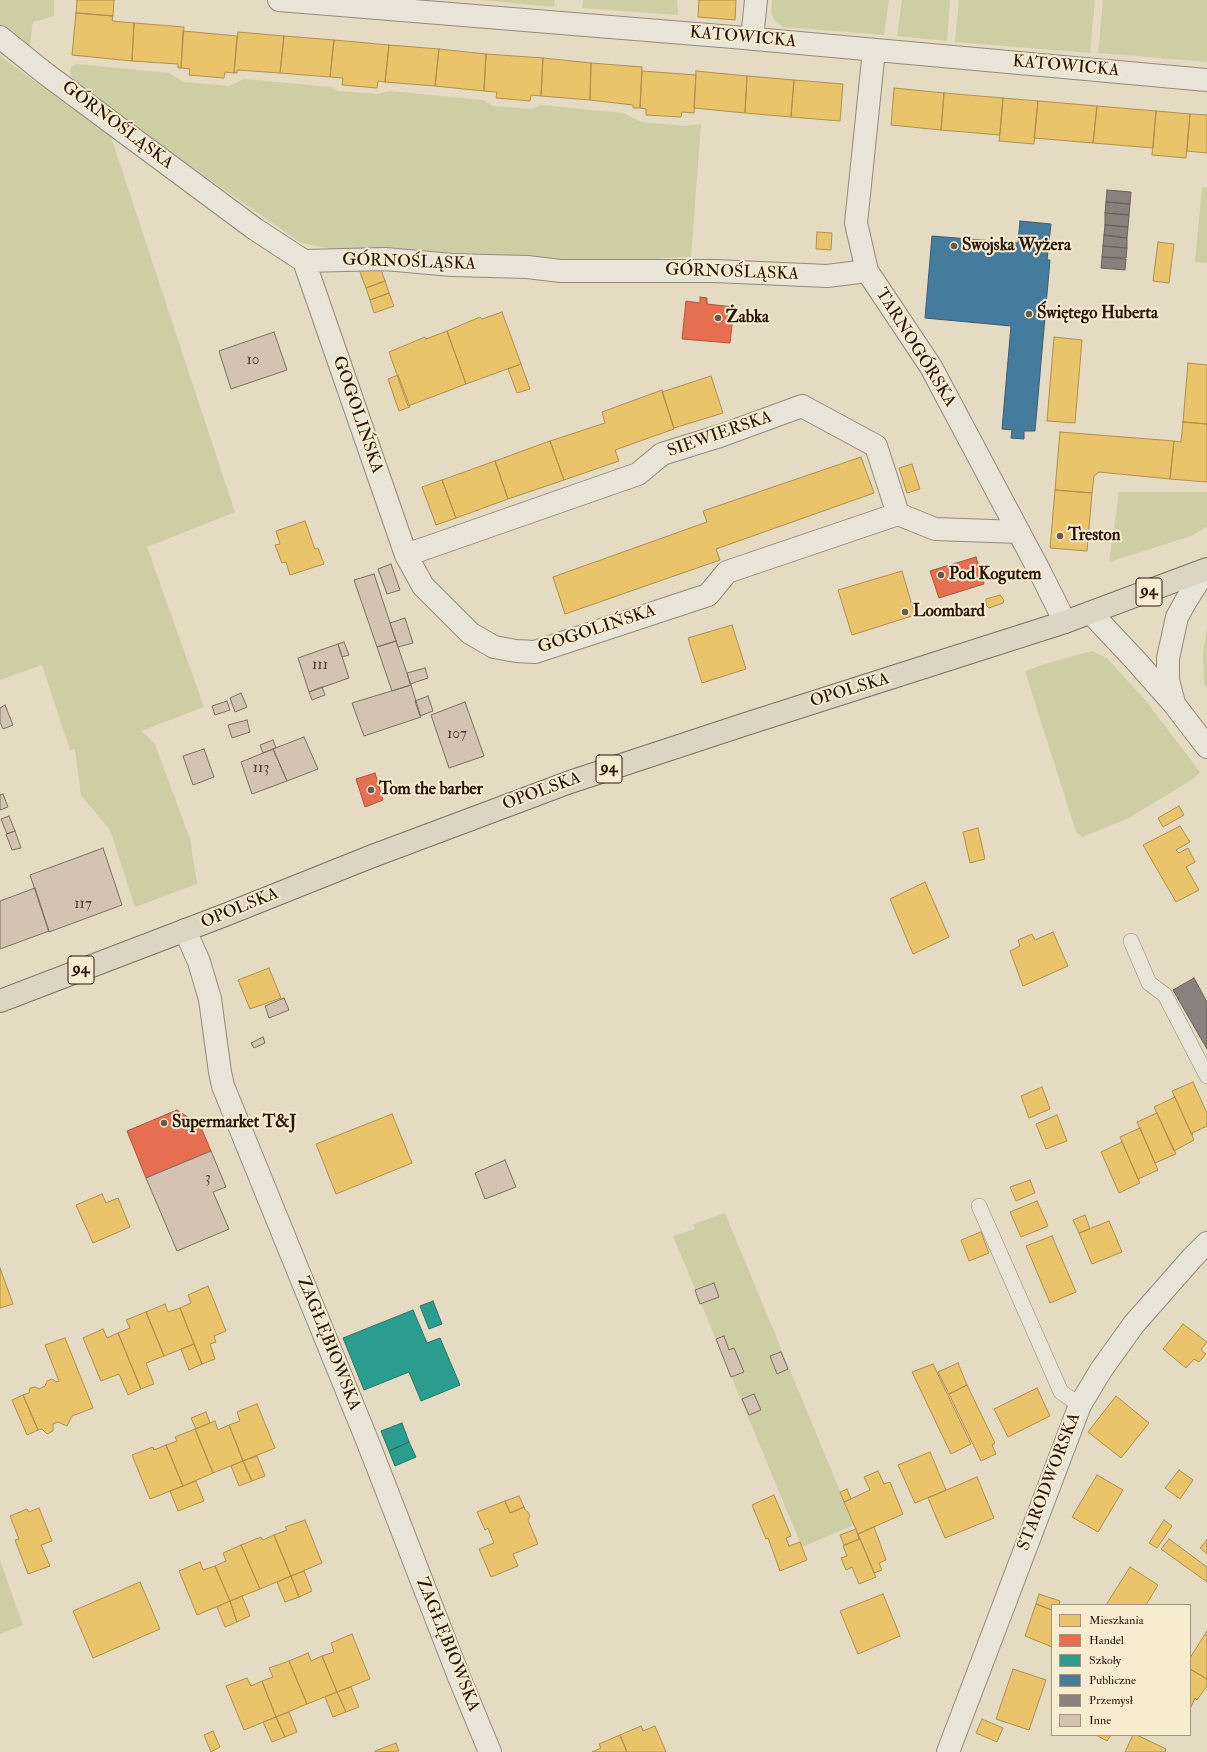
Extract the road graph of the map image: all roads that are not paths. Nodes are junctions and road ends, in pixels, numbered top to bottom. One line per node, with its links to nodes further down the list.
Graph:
1 (279, 0): 4 (street, KATOWICKA)
2 (756, 0): 4 (street)
3 (0, 37): 7 (street, GÓRNOŚLĄSKA)
4 (752, 39): 5 (street, KATOWICKA)
5 (874, 50): 6 (street, KATOWICKA); 8 (street, TARNOGÓRSKA)
6 (1207, 80)
7 (304, 261): 8 (street, GÓRNOŚLĄSKA); 11 (street, GOGOLIŃSKA)
8 (867, 271): 10 (street, TARNOGÓRSKA)
9 (898, 514): 10 (street); 11 (street, GOGOLIŃSKA); 11 (street, SIEWIERSKA)
10 (1019, 532): 15 (street, TARNOGÓRSKA)
11 (406, 555)
12 (1207, 569): 14 (main road, OPOLSKA / 94)
13 (1207, 573): 16 (street)
14 (1091, 613): 15 (main road, OPOLSKA / 94); 16 (street)
15 (1065, 622): 18 (main road, OPOLSKA / 94)
16 (1174, 704): 17 (street)
17 (1207, 747)
18 (185, 930): 20 (main road, OPOLSKA / 94); 25 (street, ZAGŁĘBIOWSKA)
19 (1131, 941): 21 (lane)
20 (0, 1001)
21 (1207, 1076)
22 (979, 1206): 24 (lane)
23 (1207, 1243): 24 (street, STARODWORSKA)
24 (1080, 1405): 26 (street, STARODWORSKA)
25 (490, 1752)
26 (948, 1752)

